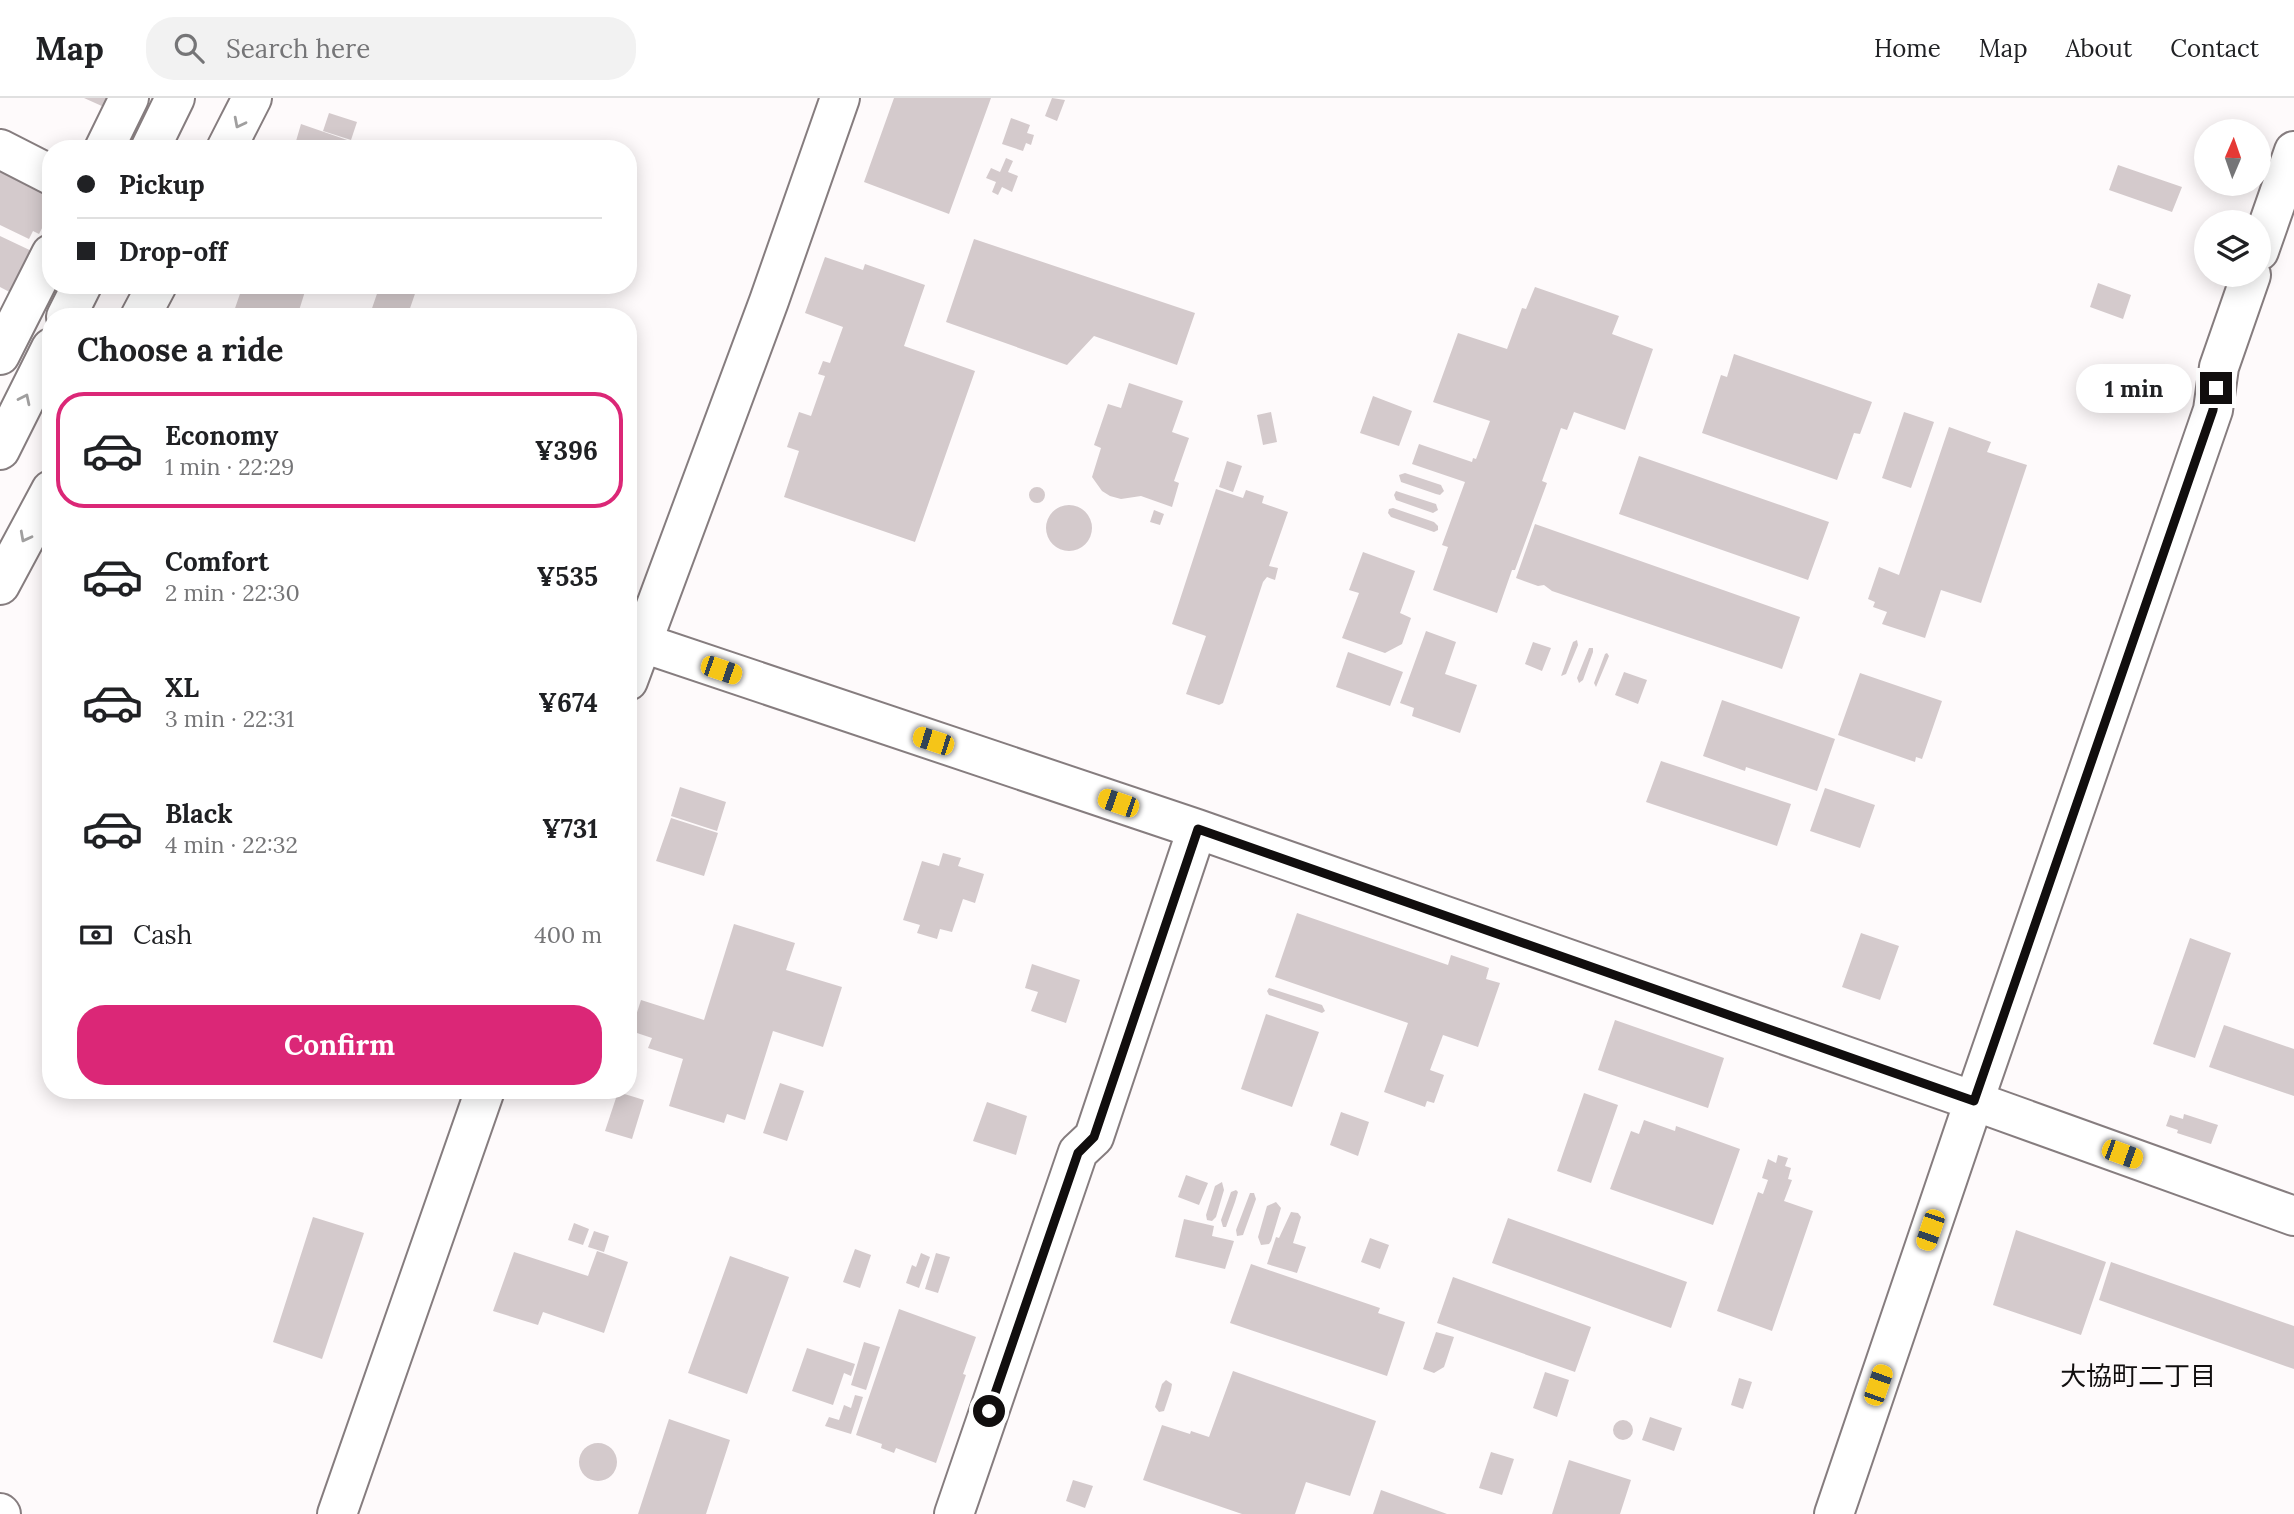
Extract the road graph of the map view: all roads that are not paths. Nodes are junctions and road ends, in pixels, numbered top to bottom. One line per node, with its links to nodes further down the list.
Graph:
1 (129, 98): 5 (main road)
2 (175, 98): 6 (main road)
3 (252, 98): 7 (main road, one-way to 7)
4 (840, 98): 19 (main road)
5 (108, 140)
6 (154, 140)
7 (231, 140)
8 (0, 149): 10 (main road)
9 (2294, 151): 11 (main road)
10 (42, 170)
11 (2271, 217)
12 (42, 272): 14 (main road)
13 (2247, 287): 23 (main road)
14 (0, 355)
15 (42, 366): 16 (main road, one-way to 15)
16 (0, 450)
17 (42, 507): 18 (main road, one-way to 18)
18 (0, 585)
19 (637, 636)
20 (637, 642): 21 (main road)
21 (1198, 829): 23 (main road); 26 (main road)
22 (482, 1099): 25 (main road)
23 (1974, 1101): 24 (main road); 27 (main road)
24 (2294, 1216)
25 (337, 1514)
26 (954, 1514)
27 (1834, 1514)

